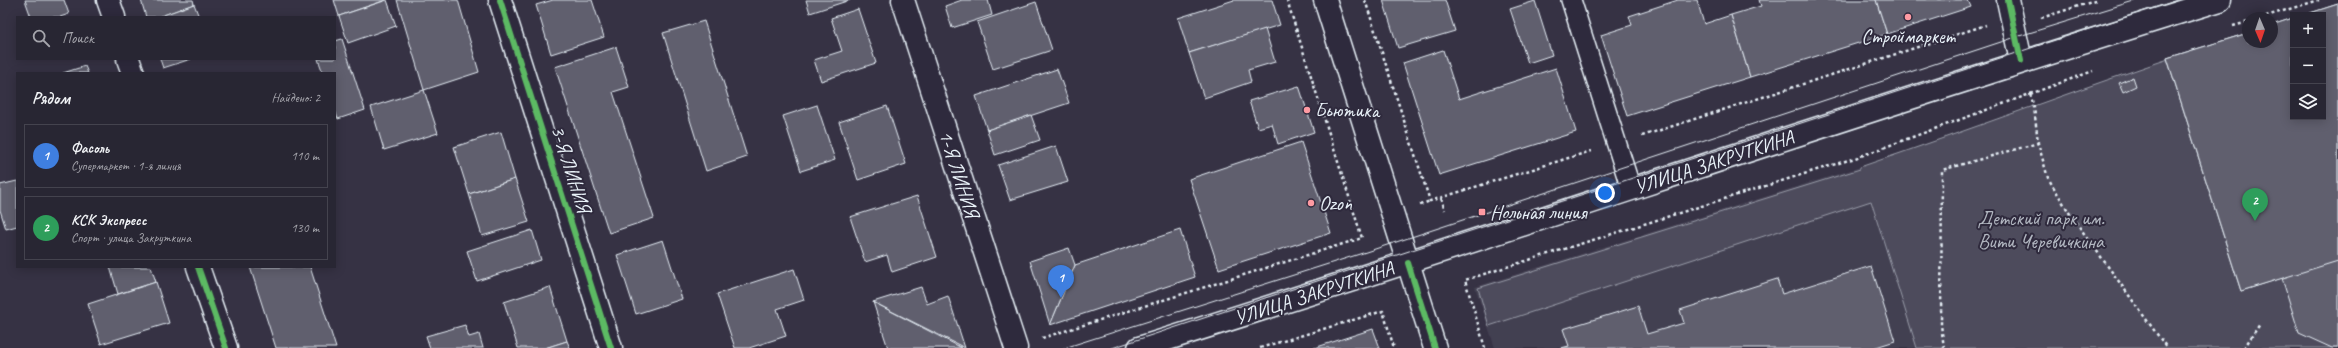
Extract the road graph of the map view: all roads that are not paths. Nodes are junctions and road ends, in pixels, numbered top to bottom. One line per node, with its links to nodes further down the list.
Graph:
1 (108, 0): 8 (main road)
2 (500, 0): 17 (main road, 3-Я ЛИНИЯ)
3 (903, 0): 15 (main road, 1-Я ЛИНИЯ)
4 (1325, 0): 13 (main road)
5 (1571, 0): 12 (lane)
6 (2220, 0): 10 (main road, УЛИЦА ЗАКРУТКИНА)
7 (2010, 8): 10 (main road)
8 (114, 16)
9 (128, 60): 11 (main road)
10 (2021, 61): 12 (main road, УЛИЦА ЗАКРУТКИНА)
11 (133, 72)
12 (1631, 189): 13 (main road, УЛИЦА ЗАКРУТКИНА)
13 (1408, 263): 18 (main road, УЛИЦА ЗАКРУТКИНА); 19 (main road)
14 (198, 268): 16 (main road)
15 (1015, 347)
16 (226, 348)
17 (611, 348)
18 (1139, 348)
19 (1435, 348)

